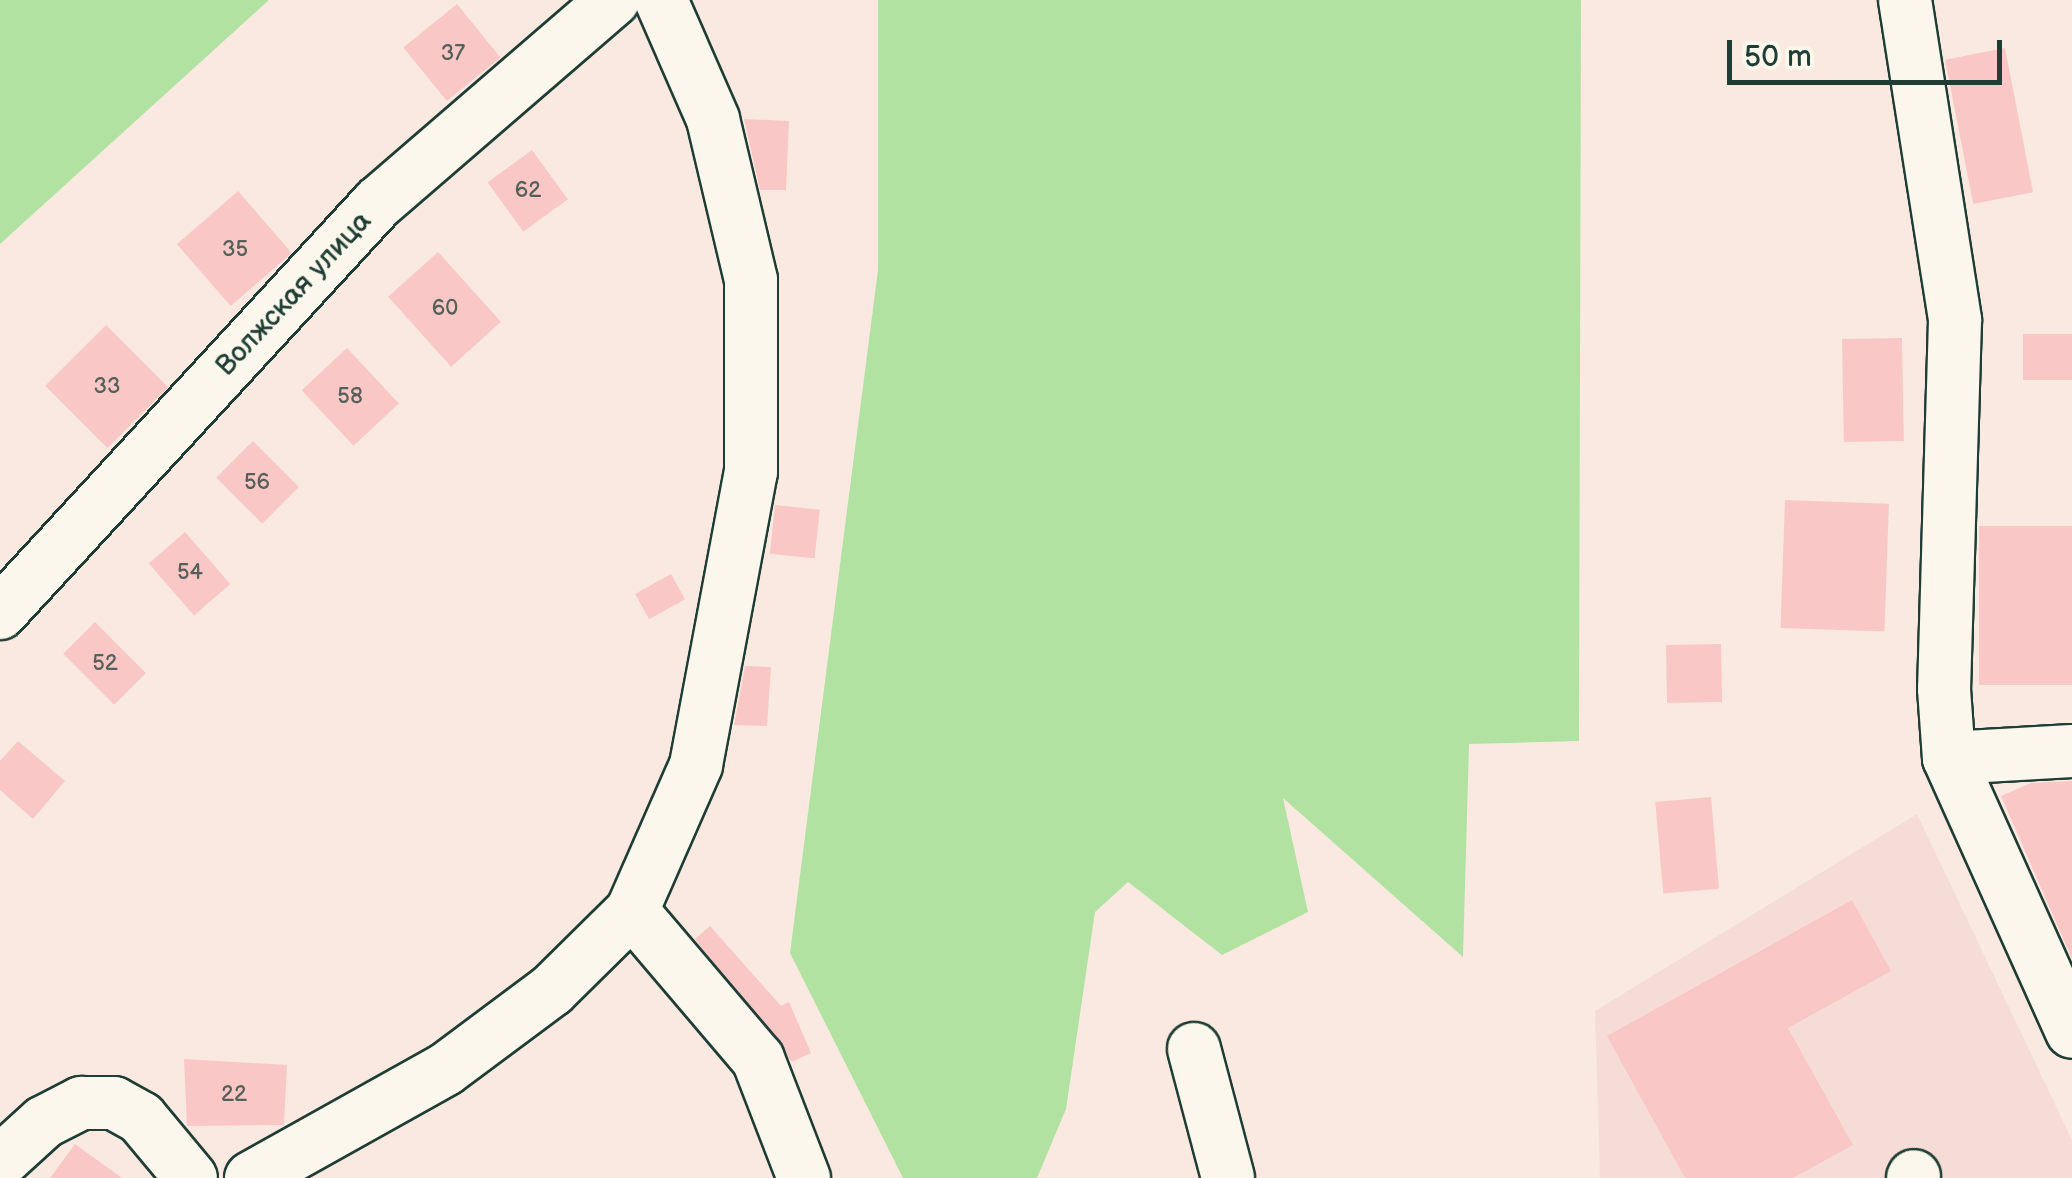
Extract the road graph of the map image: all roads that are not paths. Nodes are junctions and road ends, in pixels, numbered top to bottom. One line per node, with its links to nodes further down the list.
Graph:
1 (614, 0): 4 (street, Волжская улица)
2 (662, 0): 7 (street)
3 (1905, 0): 6 (street)
4 (0, 612)
5 (2072, 751): 6 (street)
6 (1949, 758): 8 (street)
7 (632, 911): 12 (street); 13 (street)
8 (2072, 1032)
9 (1194, 1048): 14 (street)
10 (0, 1162): 11 (street)
11 (190, 1178)
12 (251, 1178)
13 (804, 1178)
14 (1228, 1178)

